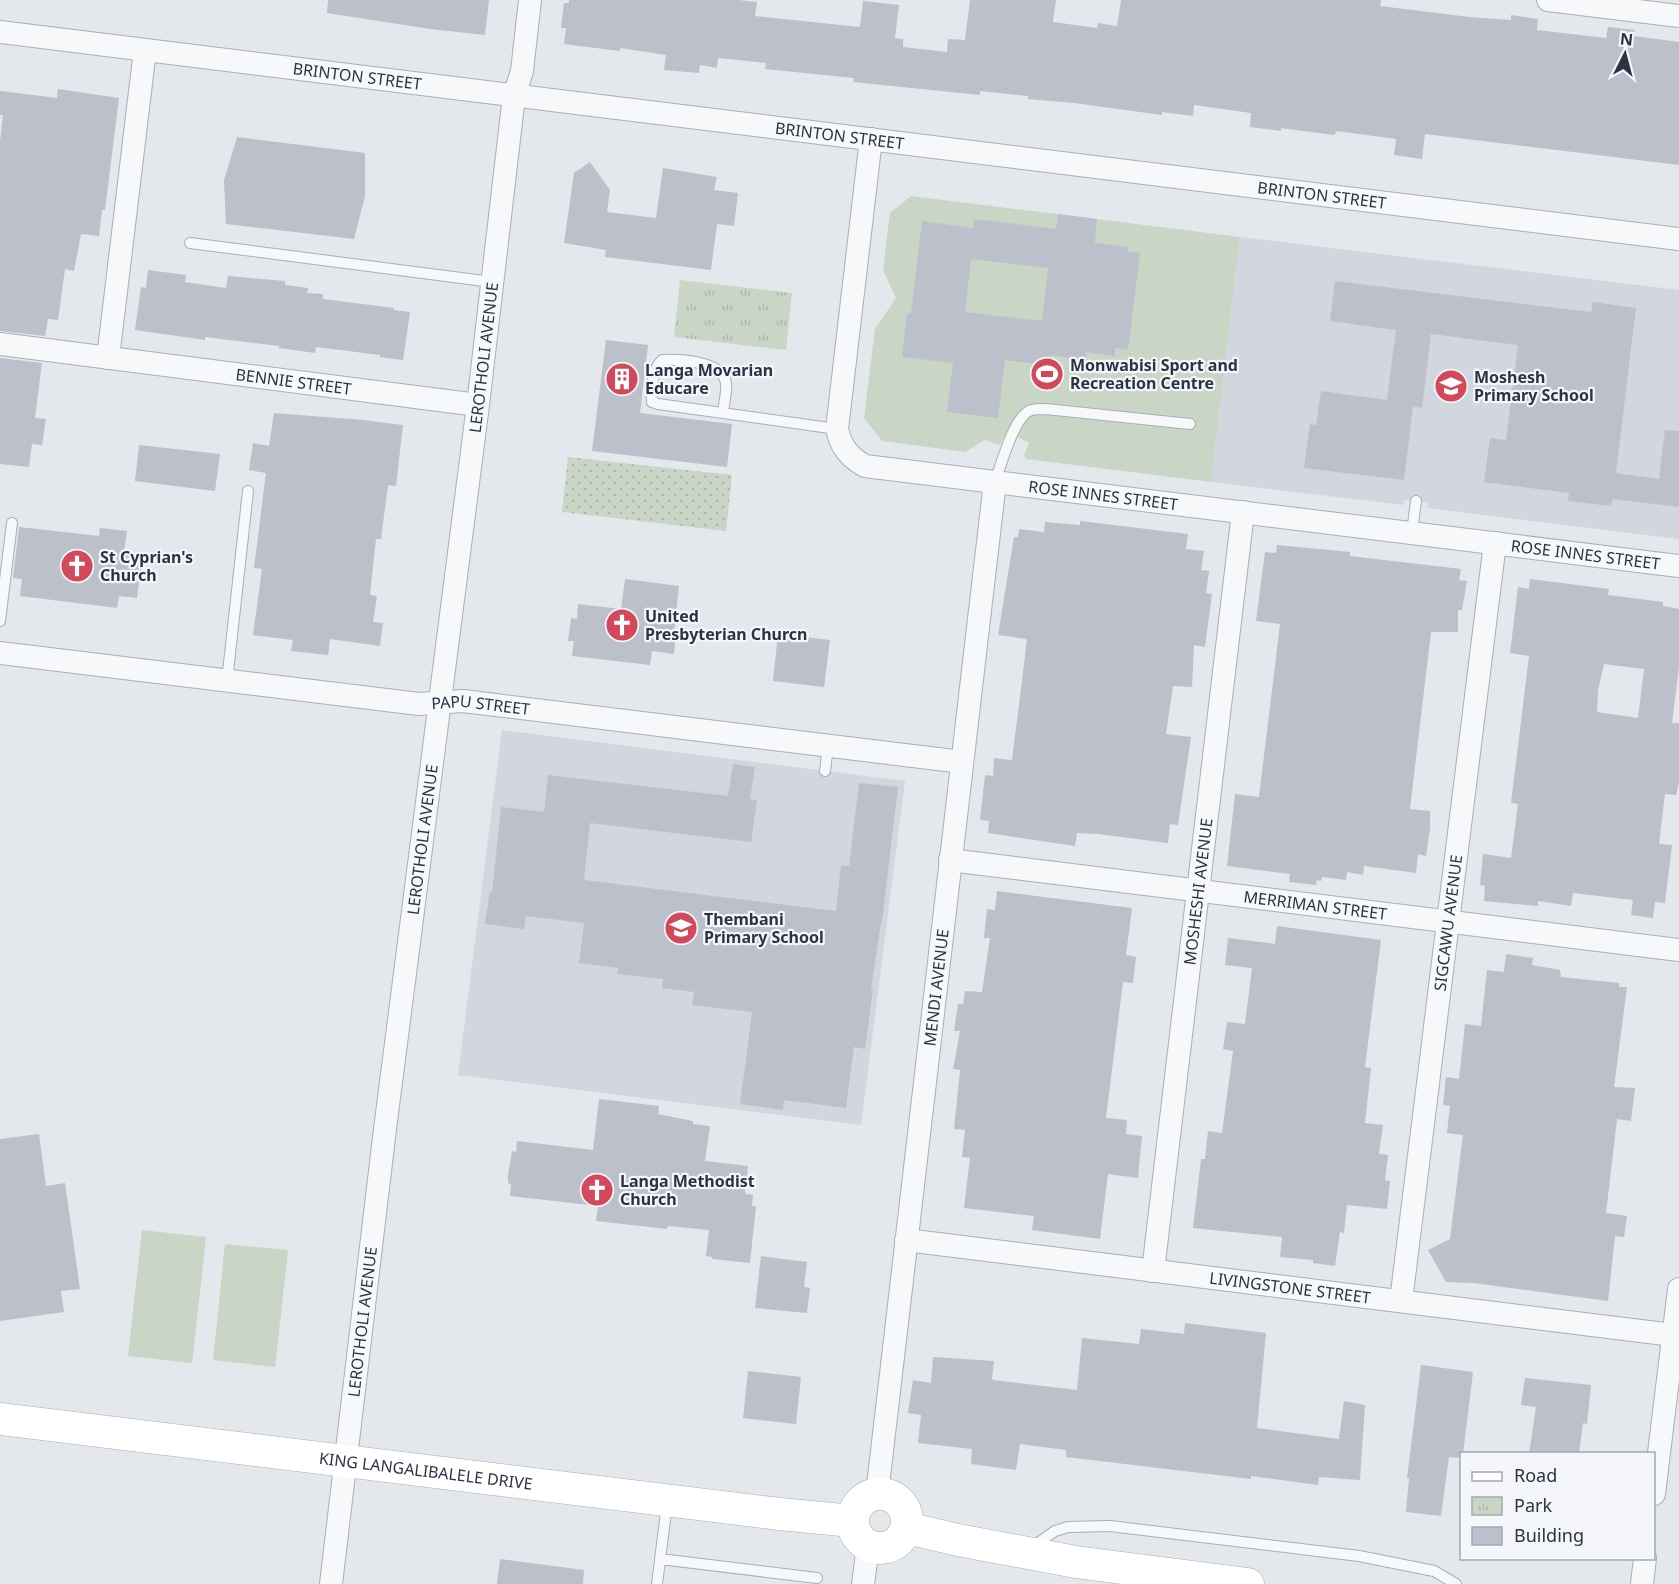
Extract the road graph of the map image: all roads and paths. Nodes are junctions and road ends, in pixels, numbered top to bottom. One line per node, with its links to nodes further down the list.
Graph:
1 (530, 0): 6 (street, LEROTHOLI AVENUE)
2 (1548, 0): 3 (street)
3 (1679, 16)
4 (0, 32): 5 (street, BRINTON STREET)
5 (145, 50): 6 (street, BRINTON STREET); 12 (street)
6 (513, 96): 7 (street, BRINTON STREET); 10 (street, LEROTHOLI AVENUE)
7 (872, 139): 8 (street, BRINTON STREET); 16 (street)
8 (1679, 239)
9 (190, 243): 10 (lane)
10 (492, 282): 13 (street, LEROTHOLI AVENUE)
11 (0, 344): 12 (street, BENNIE STREET)
12 (108, 358): 13 (street, BENNIE STREET)
13 (478, 405): 28 (street, LEROTHOLI AVENUE)
14 (723, 412): 14 (lane); 16 (lane)
15 (1190, 424): 17 (lane)
16 (837, 429): 17 (street, ROSE INNES STREET)
17 (994, 482): 20 (street, ROSE INNES STREET); 30 (street, MENDI AVENUE)
18 (248, 491): 27 (lane)
19 (1416, 501): 22 (lane)
20 (1243, 512): 22 (street, ROSE INNES STREET); 33 (street, MOSHESHI AVENUE)
21 (12, 523): 25 (lane)
22 (1412, 533): 23 (street, ROSE INNES STREET)
23 (1495, 543): 24 (street, ROSE INNES STREET); 34 (street, SIGCAWU AVENUE)
24 (1679, 566)
25 (0, 621)
26 (0, 653): 27 (street, PAPU STREET)
27 (226, 681): 28 (street, PAPU STREET)
28 (440, 703): 29 (street, PAPU STREET); 42 (street, LEROTHOLI AVENUE)
29 (828, 746): 30 (street, PAPU STREET); 31 (lane)
30 (962, 762): 32 (street, MENDI AVENUE)
31 (825, 771)
32 (950, 860): 33 (street, MERRIMAN STREET); 36 (street, MENDI AVENUE)
33 (1199, 890): 34 (street, MERRIMAN STREET); 37 (street, MOSHESHI AVENUE)
34 (1447, 921): 35 (street, MERRIMAN STREET); 39 (street, SIGCAWU AVENUE)
35 (1679, 950)
36 (906, 1240): 37 (street, LIVINGSTONE STREET); 44 (street, MENDI AVENUE)
37 (1153, 1271): 39 (street, LIVINGSTONE STREET)
38 (1679, 1289): 40 (street)
39 (1401, 1301): 40 (street, LIVINGSTONE STREET)
40 (1673, 1335): 43 (street)
41 (0, 1419): 42 (street, KING LANGALIBALELE DRIVE)
42 (346, 1462): 45 (street, KING LANGALIBALELE DRIVE); 52 (street, LEROTHOLI AVENUE)
43 (1655, 1478)
44 (877, 1494): 46 (street); 47 (street)
45 (667, 1500): 47 (street, KING LANGALIBALELE DRIVE); 49 (lane)
46 (907, 1528): 47 (street); 48 (street)
47 (860, 1533): 54 (street)
48 (1023, 1553): 55 (street); 56 (lane)
49 (660, 1559): 51 (lane); 53 (lane)
50 (1646, 1560): 57 (street)
51 (817, 1578)
52 (331, 1584)
53 (657, 1584)
54 (863, 1584)
55 (1248, 1584)
56 (1456, 1584)
57 (1642, 1584)

